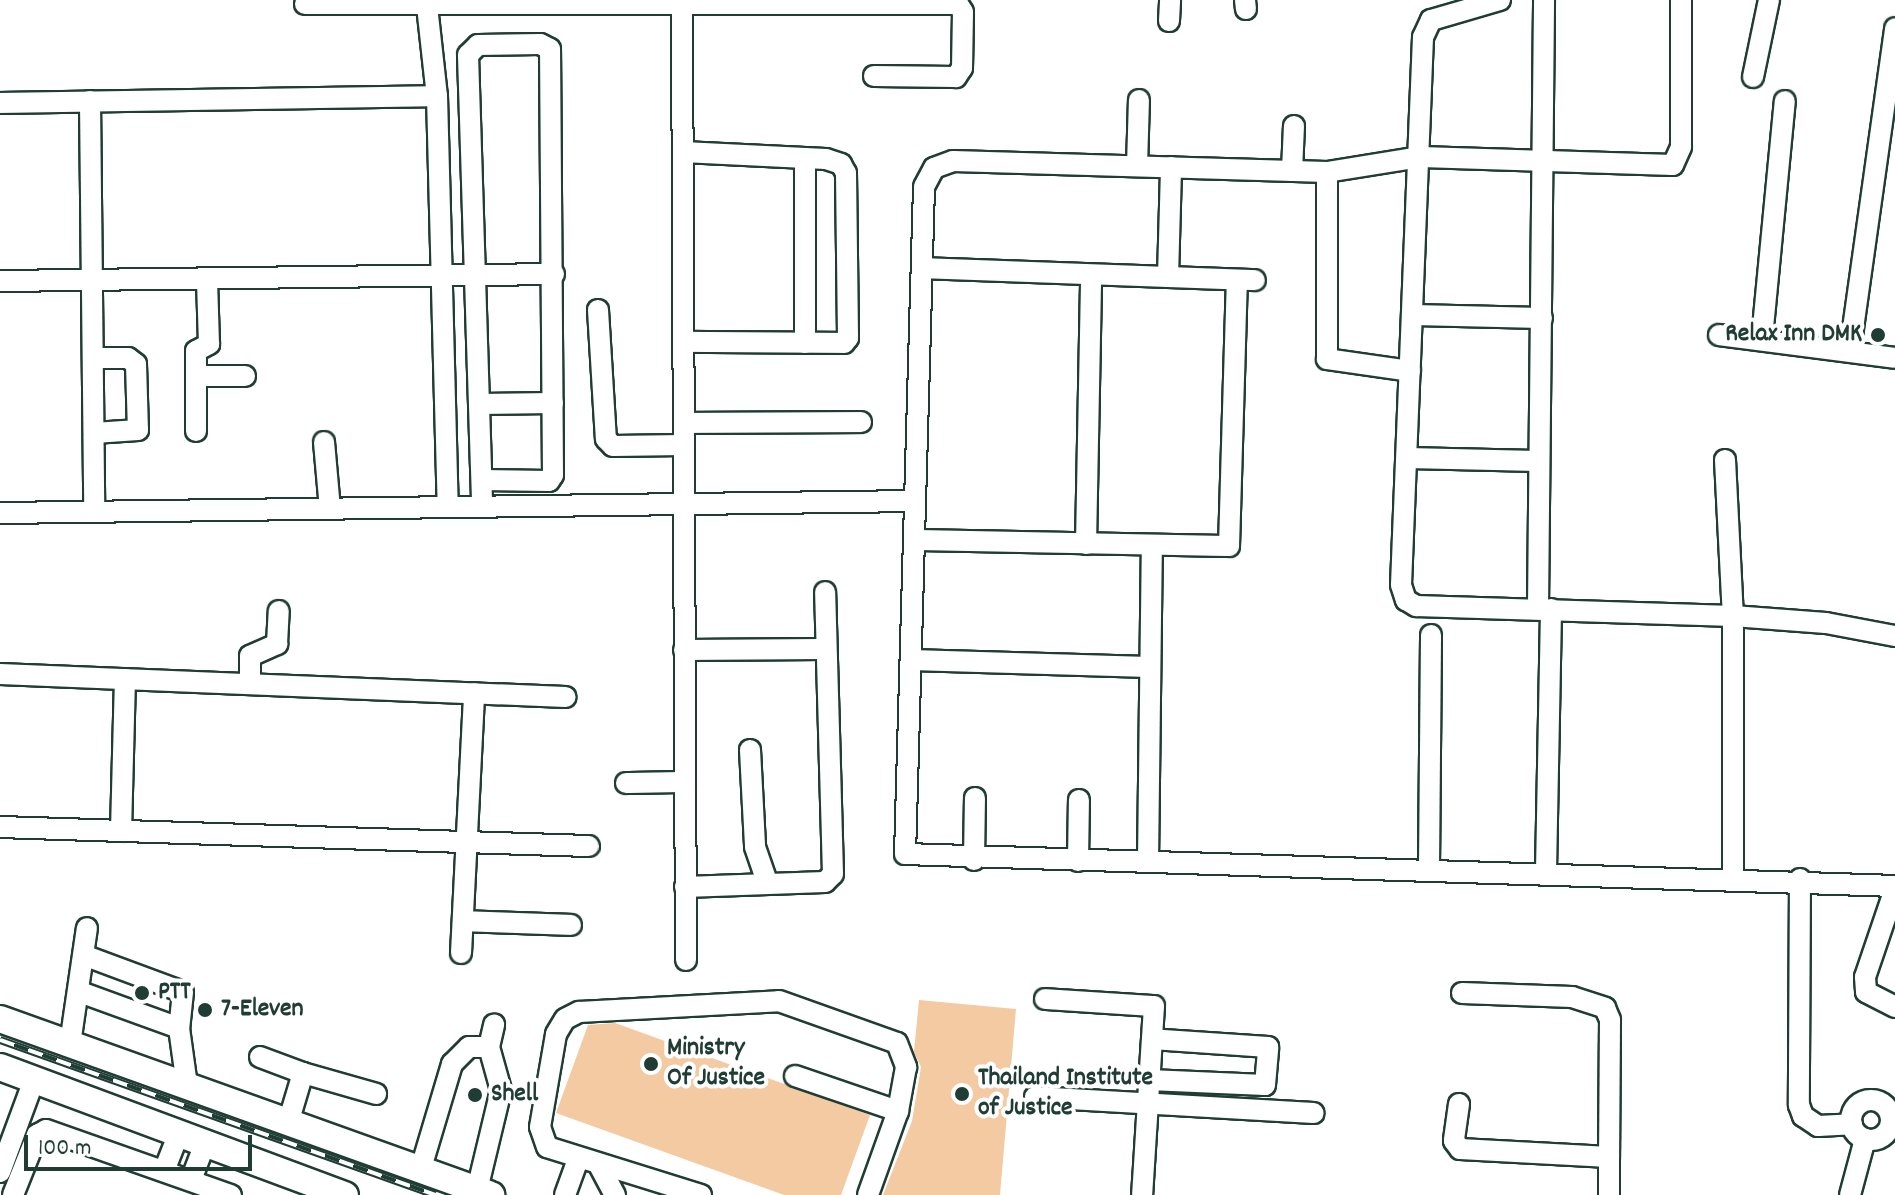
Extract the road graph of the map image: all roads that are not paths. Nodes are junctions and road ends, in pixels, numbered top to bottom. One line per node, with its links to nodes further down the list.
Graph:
1 (1500, 0): 20 (street)
2 (1544, 0): 22 (street)
3 (1681, 0): 22 (street)
4 (1769, 0): 12 (street)
5 (796, 2): 6 (street); 9 (street)
6 (908, 2): 11 (street)
7 (305, 4): 8 (street)
8 (427, 6): 9 (street); 13 (street)
9 (682, 8): 19 (street)
10 (1895, 28): 43 (street)
11 (874, 76)
12 (1753, 77)
13 (437, 96): 15 (street); 30 (street)
14 (1139, 100): 23 (street)
15 (90, 101): 17 (street); 34 (street)
16 (1785, 101): 40 (street)
17 (0, 103)
18 (1294, 126): 25 (street)
19 (683, 152): 21 (street); 41 (street)
20 (1421, 157): 22 (street); 26 (street); 37 (street)
21 (805, 158): 42 (street); 42 (street)
22 (1543, 162): 38 (street)
23 (1137, 166): 24 (street); 27 (street)
24 (1171, 167): 25 (street); 32 (street)
25 (1292, 171): 26 (street)
26 (1327, 172): 46 (street)
27 (923, 268): 31 (street); 61 (street)
28 (554, 274): 29 (street); 29 (street); 49 (street)
29 (478, 275): 30 (street); 50 (street)
30 (443, 276): 33 (street); 62 (street)
31 (1091, 276): 32 (street); 69 (street)
32 (1168, 277): 70 (street)
33 (207, 279): 34 (street); 47 (street)
34 (94, 280): 35 (street); 44 (street)
35 (0, 281)
36 (598, 310): 56 (street)
37 (1413, 315): 38 (street); 46 (street)
38 (1542, 318): 59 (street)
39 (1719, 335): 40 (street)
40 (1762, 338): 43 (street)
41 (683, 342): 42 (street); 52 (street)
42 (805, 343)
43 (1850, 350): 45 (street)
44 (94, 358): 54 (street); 54 (street)
45 (1895, 358)
46 (1410, 371): 57 (street)
47 (196, 376): 48 (street); 53 (street)
48 (245, 376)
49 (553, 403): 50 (street); 60 (street)
50 (480, 404): 60 (street)
51 (861, 422): 52 (street)
52 (684, 423): 56 (street)
53 (196, 431)
54 (94, 433): 66 (street)
55 (324, 442): 65 (street)
56 (684, 445): 64 (street)
57 (1407, 458): 59 (street); 72 (street)
58 (1725, 460): 74 (street)
59 (1538, 461): 72 (street)
60 (482, 480): 63 (street)
61 (915, 501): 64 (street); 68 (street)
62 (448, 507): 63 (street); 65 (street)
63 (482, 507): 64 (street)
64 (684, 507): 78 (street)
65 (330, 509): 66 (street)
66 (94, 512): 67 (street)
67 (0, 513)
68 (915, 540): 69 (street); 79 (street)
69 (1086, 544): 70 (street)
70 (1152, 546): 80 (street)
71 (825, 592): 77 (street)
72 (1544, 608): 74 (street); 99 (street)
73 (279, 611): 83 (street)
74 (1733, 616): 76 (street); 100 (street)
75 (1431, 635): 98 (street)
76 (1895, 636)
77 (823, 649): 78 (street); 102 (street)
78 (684, 650): 87 (street)
79 (911, 660): 80 (street); 95 (street)
80 (1149, 667): 97 (street)
81 (2, 676): 82 (street)
82 (125, 679): 83 (street); 92 (street)
83 (250, 684): 84 (street)
84 (474, 693): 85 (street); 93 (street)
85 (566, 697)
86 (750, 750): 102 (street)
87 (685, 782): 88 (street); 103 (street)
88 (626, 783)
89 (975, 798): 95 (street)
90 (1079, 800): 96 (street)
91 (0, 827): 92 (street)
92 (121, 831): 93 (street)
93 (466, 841): 94 (street); 105 (street)
94 (589, 846)
95 (974, 860): 96 (street)
96 (1078, 861): 97 (street)
97 (1148, 862): 98 (street)
98 (1429, 867): 99 (street)
99 (1546, 871): 100 (street)
100 (1733, 877): 101 (street)
101 (1800, 879): 104 (street); 136 (street)
102 (768, 884): 103 (street)
103 (685, 887): 110 (street)
104 (1895, 887): 114 (street)
105 (463, 921): 106 (street); 108 (street)
106 (571, 925)
107 (87, 928): 109 (street)
108 (461, 953)
109 (86, 956): 111 (street); 117 (street)
110 (686, 960)
111 (80, 992): 117 (street); 119 (street)
112 (1462, 993): 139 (street)
113 (1045, 999): 118 (street)
114 (1895, 1007)
115 (0, 1019): 119 (main road)
116 (494, 1025): 120 (street)
117 (179, 1028): 127 (street)
118 (1152, 1039): 126 (street); 126 (street)
119 (70, 1044): 127 (main road)
120 (489, 1047): 142 (street); 146 (street)
121 (260, 1057): 123 (street)
122 (1, 1070): 125 (main road)
123 (303, 1073): 128 (street); 135 (street)
124 (795, 1076): 132 (street)
125 (34, 1080): 137 (main road); 144 (street)
126 (1149, 1080): 130 (street)
127 (187, 1086): 135 (main road)
128 (376, 1094)
129 (1035, 1097): 130 (street)
130 (1148, 1103): 133 (street); 154 (street)
131 (1459, 1104): 139 (street)
132 (898, 1111): 140 (street); 153 (street)
133 (1314, 1113)
134 (1893, 1116): 136 (street); 136 (street)
135 (288, 1123): 142 (main road)
136 (1858, 1132): 156 (street)
137 (179, 1133): 138 (main road); 143 (street)
138 (205, 1143): 145 (street); 149 (main road)
139 (1609, 1157): 155 (street)
140 (578, 1160): 141 (street); 150 (street)
141 (600, 1167): 151 (street); 152 (street)
142 (421, 1168): 146 (main road)
143 (164, 1171): 145 (street); 147 (street)
144 (0, 1172)
145 (191, 1180): 148 (street)
146 (484, 1192)
147 (13, 1195)
148 (231, 1195)
149 (345, 1195)
150 (565, 1195)
151 (615, 1195)
152 (701, 1195)
153 (868, 1195)
154 (1142, 1195)
155 (1609, 1195)
156 (1850, 1195)

